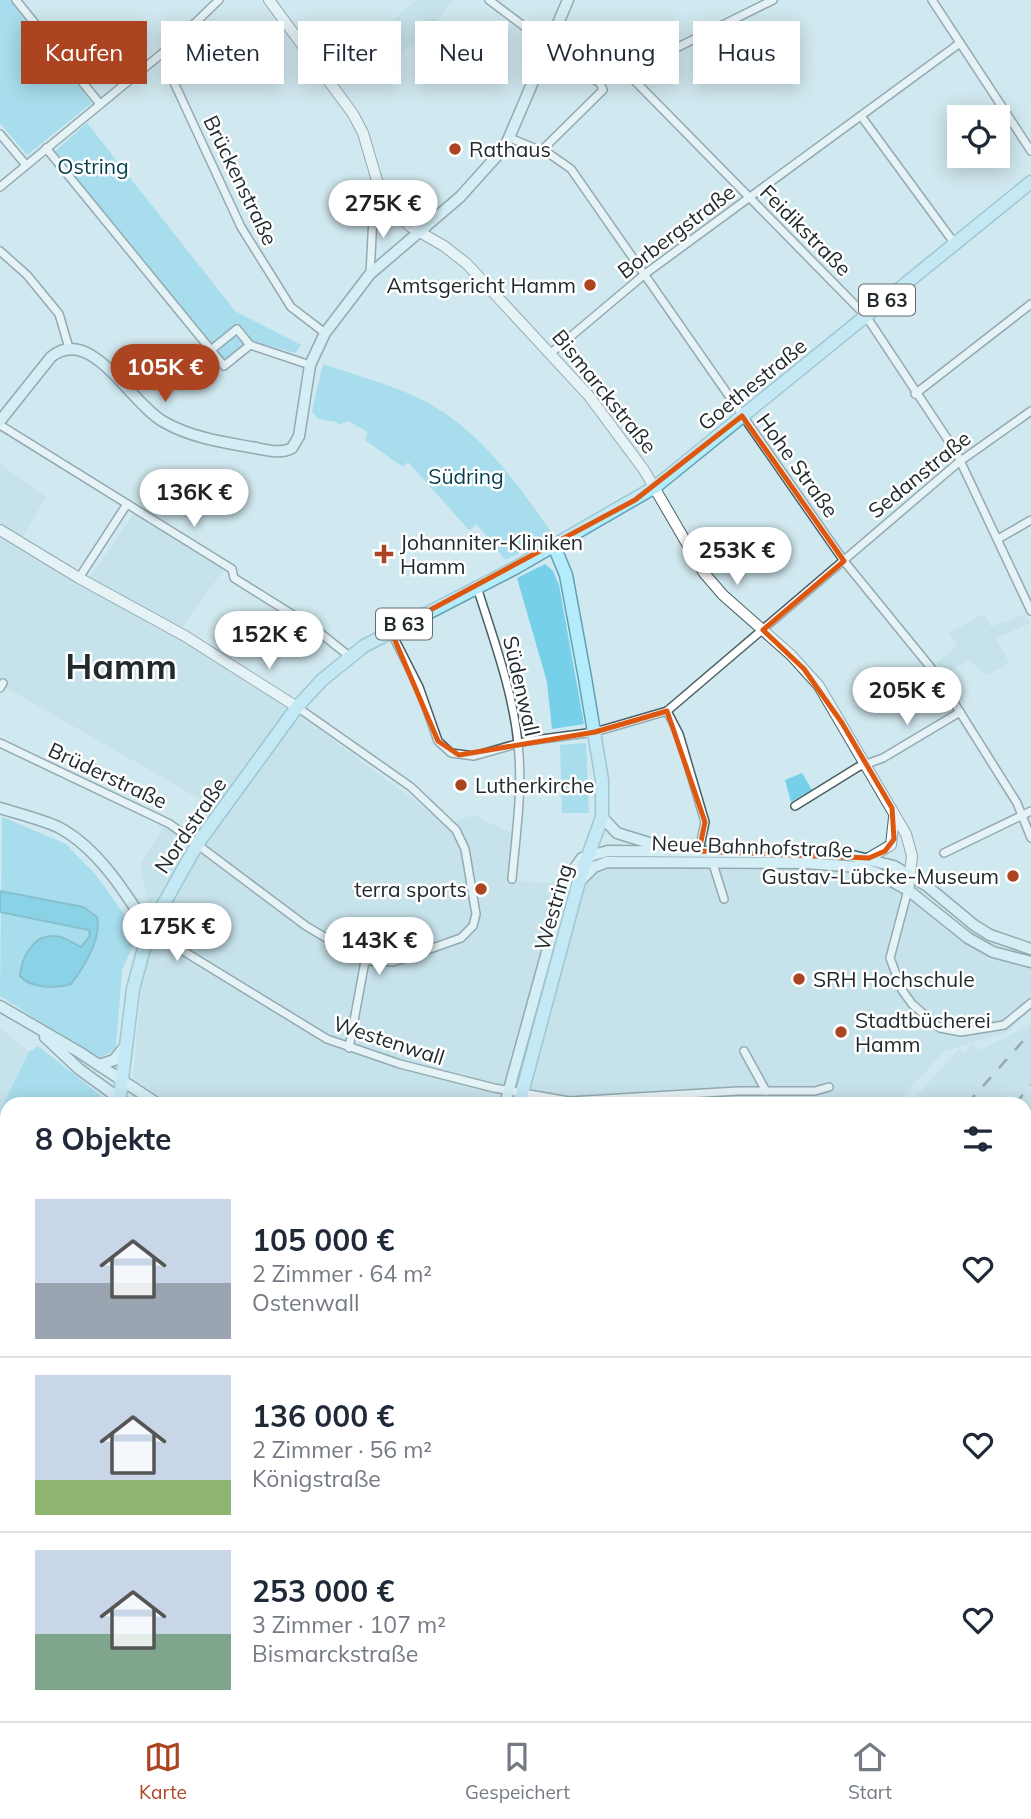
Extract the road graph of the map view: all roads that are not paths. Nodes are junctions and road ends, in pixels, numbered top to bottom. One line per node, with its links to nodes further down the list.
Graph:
1 (16, 0): 16 (street)
2 (219, 0): 8 (street)
3 (269, 0): 24 (street, Bismarckstraße)
4 (489, 0): 10 (street)
5 (568, 0): 9 (main road)
6 (774, 0): 27 (street, Feidikstraße)
7 (932, 0): 11 (street)
8 (197, 21)
9 (559, 21)
10 (522, 27)
11 (960, 43): 17 (street, Borbergstraße); 22 (street)
12 (161, 54): 16 (street)
13 (175, 84): 35 (street, Brückenstraße)
14 (533, 84): 19 (main road)
15 (600, 84): 21 (street)
16 (100, 104): 20 (street)
17 (861, 116): 27 (street, Borbergstraße); 29 (street)
18 (0, 134): 23 (street)
19 (510, 138): 21 (street, Hohe Straße); 28 (main road)
20 (46, 148): 23 (street); 38 (street)
21 (541, 151): 32 (street, Hohe Straße)
22 (1031, 151)
23 (26, 165): 26 (street)
24 (375, 173): 28 (street, Bismarckstraße); 31 (street)
25 (1031, 182): 29 (main road, Goethestraße / B 63)
26 (0, 187)
27 (749, 198): 32 (street, Borbergstraße); 34 (street, Feidikstraße)
28 (419, 232): 31 (main road); 39 (street, Bismarckstraße)
29 (955, 244): 34 (main road, Goethestraße / B 63)
30 (0, 251): 37 (street)
31 (369, 274): 35 (main road)
32 (645, 274): 39 (street, Borbergstraße); 43 (street, Hohe Straße)
33 (1031, 304): 41 (street)
34 (866, 316): 41 (street, Feidikstraße); 43 (main road, Goethestraße / B 63)
35 (325, 333): 40 (main road)
36 (250, 345): 38 (street); 38 (street); 40 (street)
37 (69, 348): 40 (main road); 44 (main road)
38 (211, 350)
39 (551, 353): 46 (street, Bismarckstraße)
40 (310, 365)
41 (915, 394): 45 (street, Feidikstraße)
42 (1031, 411): 45 (street, Sedanstraße)
43 (741, 416): 46 (main road, Goethestraße / B 63); 52 (street, Hohe Straße)
44 (0, 423): 47 (street)
45 (959, 462): 50 (street, Feidikstraße); 52 (street, Sedanstraße)
46 (655, 487): 51 (main road, Goethestraße / B 63); 56 (street, Bismarckstraße)
47 (127, 504): 53 (street); 58 (street)
48 (1031, 520): 50 (street)
49 (0, 530): 53 (street)
50 (998, 539): 55 (street, Feidikstraße)
51 (554, 546): 54 (main road, Goethestraße / B 63); 62 (main road)
52 (844, 561): 56 (street, Sedanstraße); 61 (street, Hohe Straße)
53 (79, 578): 59 (street)
54 (477, 587): 57 (main road, B 63); 64 (street, Südenwall)
55 (1031, 611)
56 (763, 630): 60 (street, Sedanstraße); 65 (street, Bismarckstraße)
57 (391, 631): 58 (main road, B 63); 64 (street, Sedanstraße)
58 (349, 656): 59 (main road, B 63)
59 (297, 707): 72 (main road, Nordstraße / B 63); 86 (street)
60 (667, 711): 62 (street, Sedanstraße); 74 (street)
61 (960, 712): 65 (street); 69 (street, Hohe Straße)
62 (594, 732): 64 (street, Sedanstraße); 70 (main road)
63 (0, 743): 72 (street, Brüderstraße)
64 (518, 744): 80 (street, Südenwall)
65 (867, 765): 66 (street); 68 (street, Bismarckstraße)
66 (795, 806)
67 (0, 808): 84 (main road)
68 (892, 808): 77 (street); 79 (street, Bismarckstraße)
69 (1027, 813): 71 (street, Hohe Straße); 75 (street)
70 (602, 817): 73 (main road); 76 (main road)
71 (1031, 838)
72 (198, 843): 84 (main road, Nordstraße / B 63); 86 (street, Brüderstraße)
73 (678, 851): 74 (main road, Neue Bahnhofstraße); 76 (main road, Neue Bahnhofstraße)
74 (699, 851): 77 (main road, Neue Bahnhofstraße)
75 (944, 853)
76 (589, 855): 81 (main road, Westring); 99 (main road, Westring)
77 (869, 858): 79 (main road, Neue Bahnhofstraße)
78 (713, 864): 81 (main road, Neue Bahnhofstraße); 82 (main road, Neue Bahnhofstraße); 83 (street)
79 (911, 875): 82 (street, Bismarckstraße); 85 (main road, Neue Bahnhofstraße)
80 (512, 878)
81 (579, 883): 99 (main road, Westring)
82 (908, 890): 87 (main road, Neue Bahnhofstraße); 88 (street)
83 (724, 899)
84 (149, 930): 91 (main road, Nordstraße / B 63); 92 (street, Westenwall)
85 (1031, 949)
86 (365, 961): 92 (street)
87 (1031, 962)
88 (1031, 1003)
89 (0, 1006): 90 (main road)
90 (41, 1032): 94 (main road); 100 (main road)
91 (128, 1042): 94 (main road); 95 (main road, Nordstraße / B 63)
92 (349, 1048): 99 (street, Westenwall)
93 (744, 1051): 98 (street)
94 (99, 1065): 95 (main road)
95 (123, 1081): 97 (main road); 101 (main road, Nordstraße / B 63)
96 (828, 1087): 98 (street, Westenwall)
97 (135, 1089): 102 (main road); 103 (main road)
98 (766, 1091): 104 (street, Westenwall)
99 (516, 1096)
100 (116, 1097)
101 (124, 1097)
102 (129, 1097)
103 (147, 1097)
104 (667, 1097)

